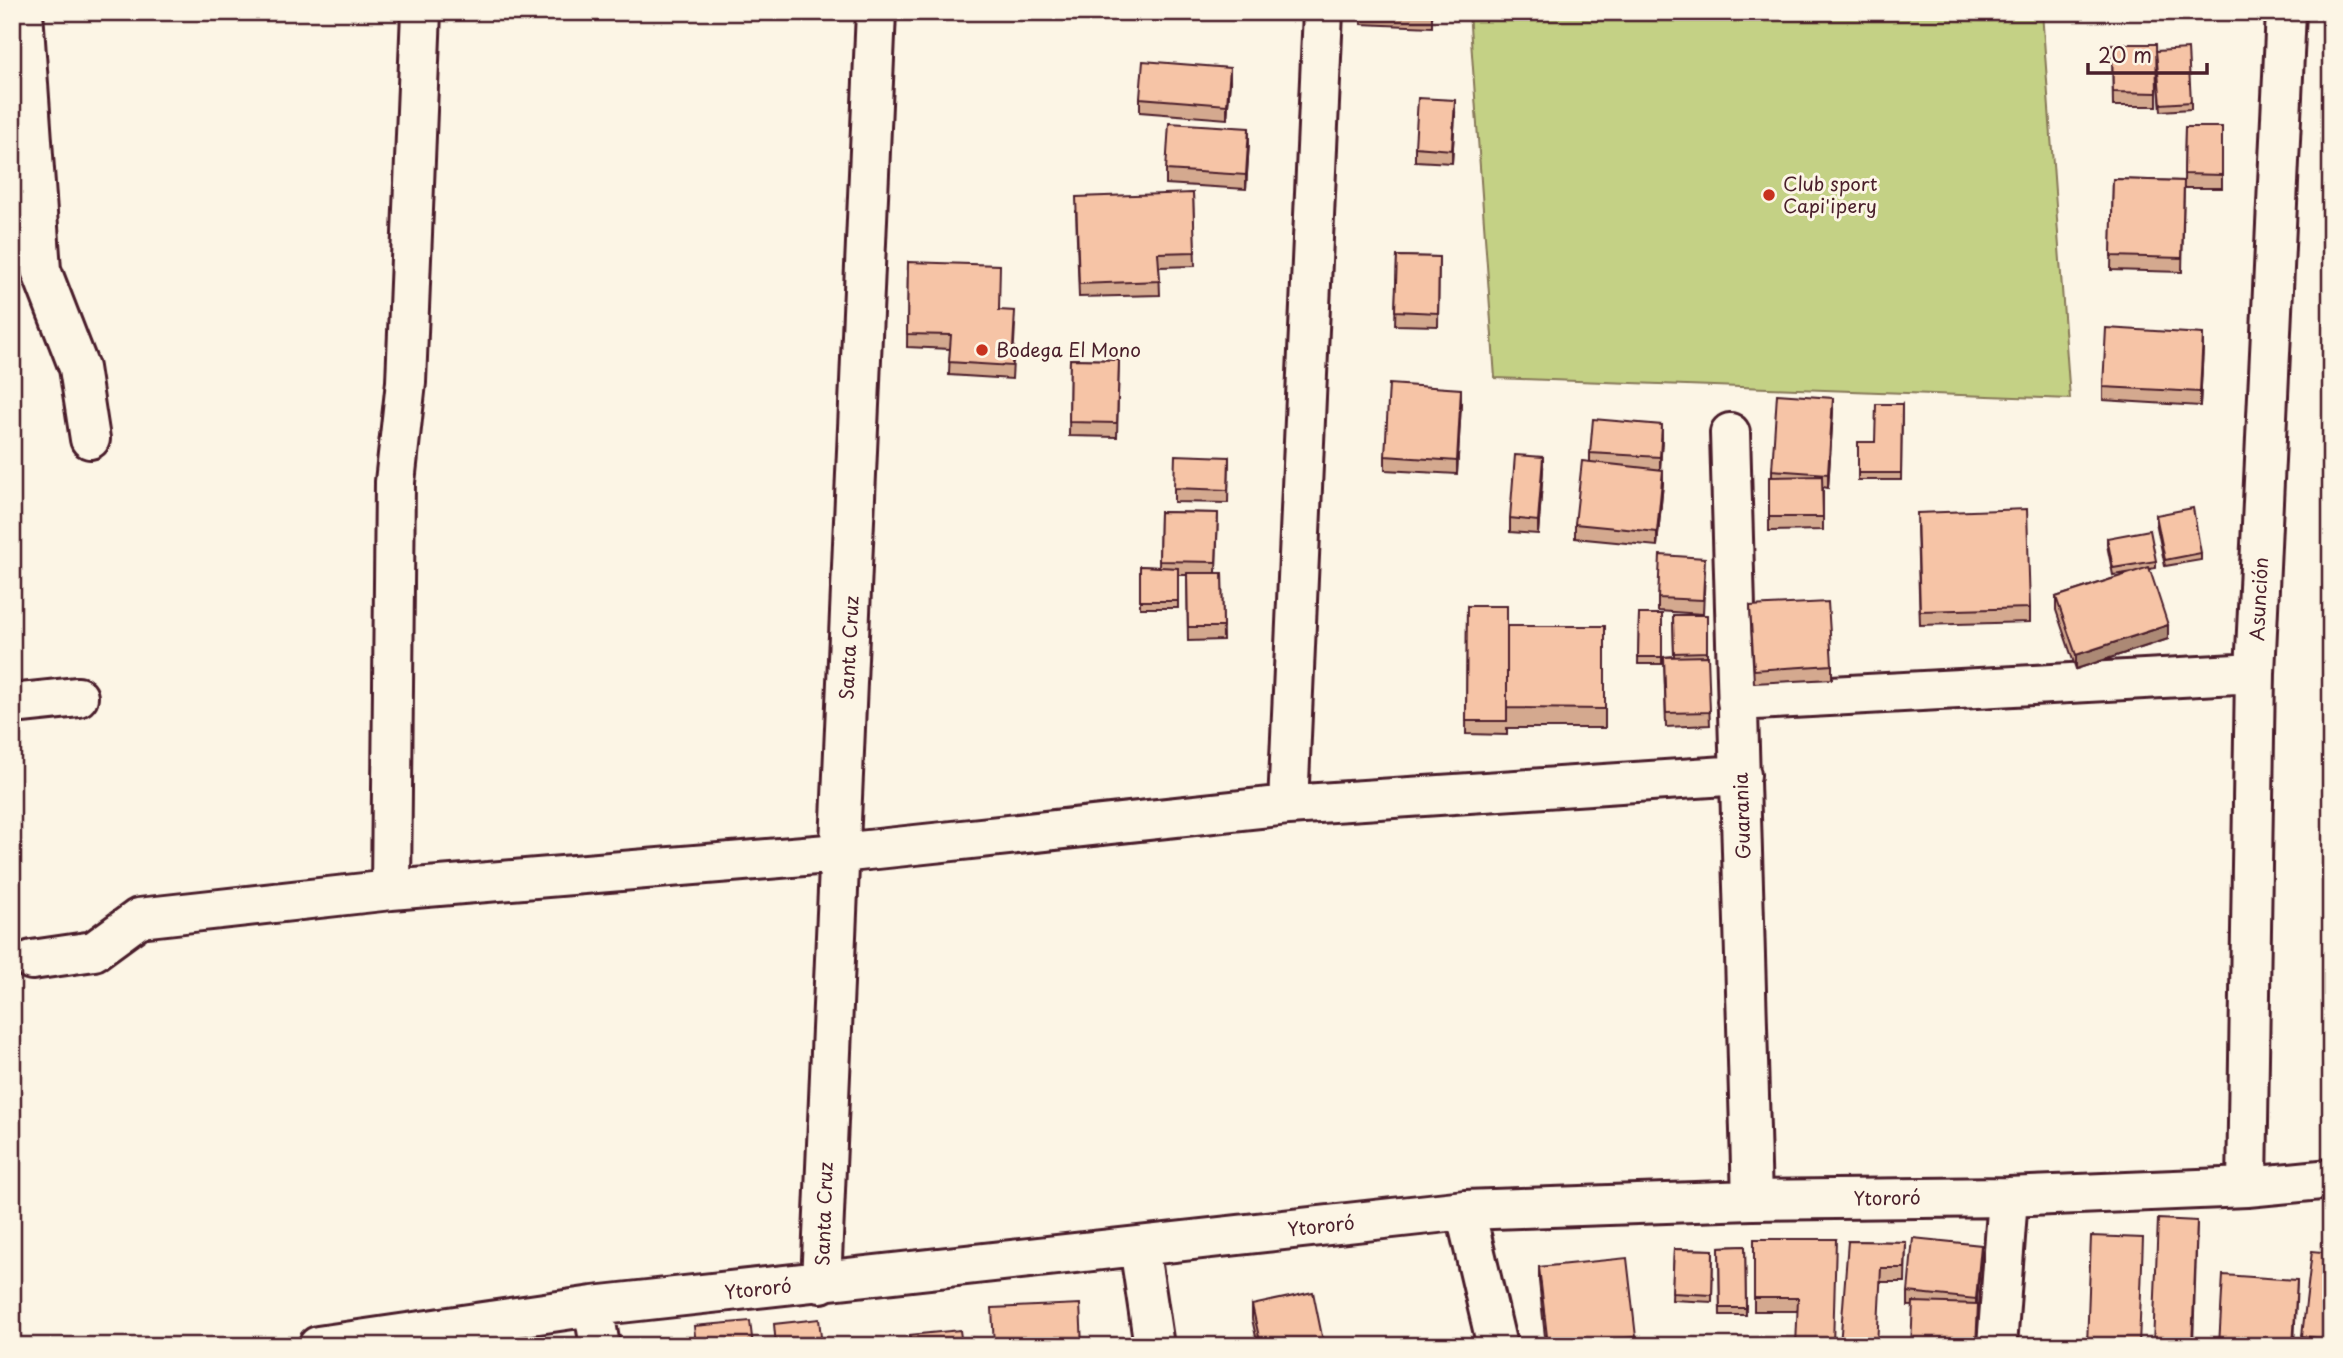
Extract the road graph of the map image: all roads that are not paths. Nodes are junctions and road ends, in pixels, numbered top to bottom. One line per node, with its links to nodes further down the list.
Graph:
1 (23, 12): 7 (street)
2 (421, 12): 15 (street)
3 (876, 12): 14 (street, Santa Cruz)
4 (1324, 12): 13 (street)
5 (2286, 12): 8 (street, Asunción)
6 (1730, 433): 10 (street, Guarania)
7 (90, 439)
8 (2255, 673): 10 (street); 18 (street, Asunción)
9 (78, 697): 11 (street)
10 (1737, 701): 12 (street, Guarania)
11 (12, 704)
12 (1741, 775): 13 (street); 20 (street, Guarania)
13 (1288, 805): 14 (street)
14 (840, 853): 15 (street); 23 (street, Santa Cruz)
15 (391, 890): 16 (street)
16 (33, 960)
17 (2331, 1180): 18 (street, Ytororó)
18 (2247, 1187): 19 (street, Ytororó)
19 (2008, 1197): 20 (street, Ytororó); 29 (street)
20 (1752, 1200): 21 (street, Ytororó)
21 (1465, 1210): 22 (street, Ytororó); 28 (street)
22 (1139, 1246): 23 (street, Ytororó); 27 (street)
23 (821, 1283): 24 (street, Ytororó)
24 (593, 1306): 25 (street, Ytororó); 26 (street)
25 (318, 1346)
26 (600, 1346)
27 (1154, 1346)
28 (1497, 1346)
29 (1997, 1346)

